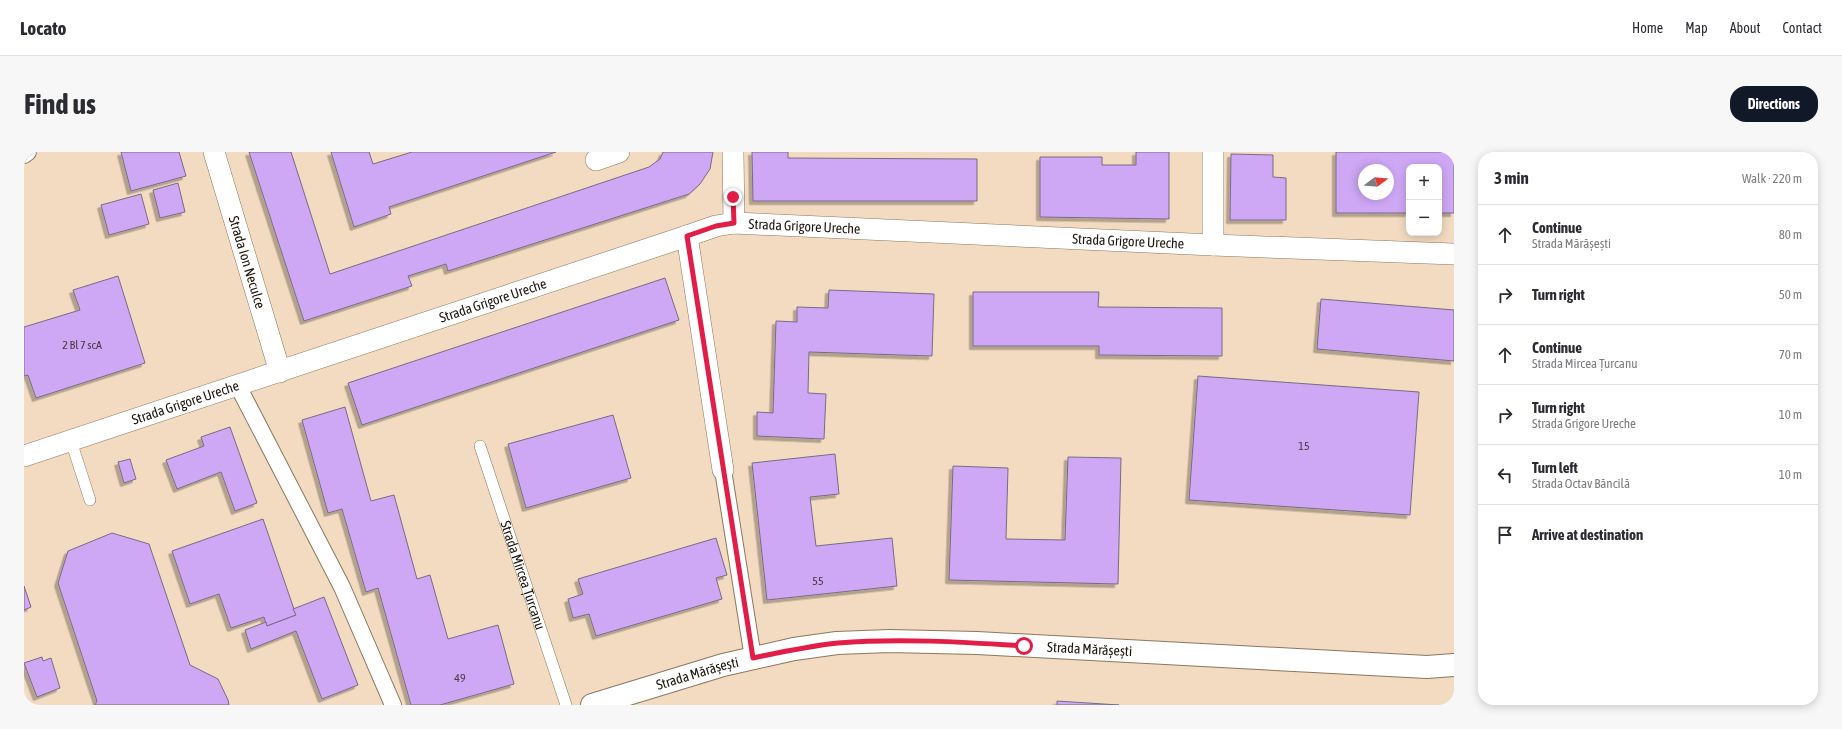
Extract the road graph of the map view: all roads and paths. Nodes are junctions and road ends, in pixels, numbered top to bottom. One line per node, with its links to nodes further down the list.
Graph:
1 (28, 152): 6 (street)
2 (214, 152): 12 (street, Strada Ion Neculce)
3 (619, 152): 7 (street)
4 (733, 152): 8 (street)
5 (1213, 152): 10 (street)
6 (24, 155)
7 (596, 160)
8 (734, 223): 9 (street, Strada Grigore Ureche); 10 (street, Strada Grigore Ureche)
9 (687, 236): 12 (street, Strada Grigore Ureche); 17 (street)
10 (1213, 245): 11 (street, Strada Grigore Ureche)
11 (1454, 254)
12 (280, 372): 13 (street, Strada Grigore Ureche)
13 (238, 386): 14 (street, Strada Grigore Ureche); 23 (street)
14 (71, 441): 16 (street, Strada Grigore Ureche); 18 (lane)
15 (480, 446): 24 (lane, Strada Mircea Țurcanu)
16 (24, 456)
17 (723, 470): 19 (street)
18 (90, 500)
19 (753, 658): 21 (street, Strada Mărășești); 25 (street, Strada Mărășești)
20 (1454, 665): 21 (street, Strada Mărășești)
21 (1427, 667): 22 (street, Strada Mărășești)
22 (1454, 672)
23 (393, 705)
24 (566, 705)
25 (592, 705)

